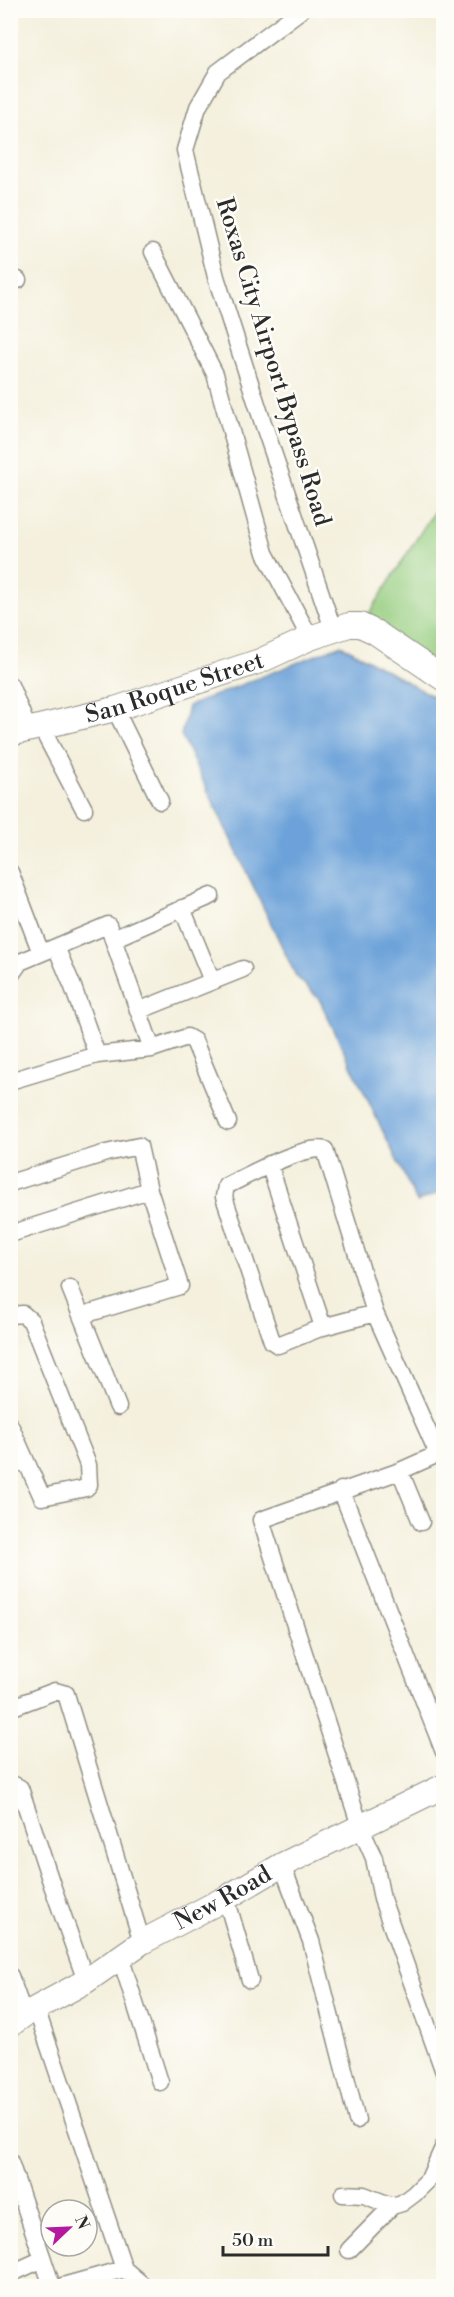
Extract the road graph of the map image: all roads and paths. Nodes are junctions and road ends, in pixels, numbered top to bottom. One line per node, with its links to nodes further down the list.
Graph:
1 (301, 10): 3 (street, Roxas City Airport Bypass Road)
2 (153, 252): 4 (street)
3 (333, 630): 4 (street, San Roque Street); 5 (street, San Roque Street)
4 (310, 638): 7 (street, San Roque Street)
5 (444, 679)
6 (10, 685): 8 (street)
7 (115, 709): 8 (street, San Roque Street); 9 (street)
8 (26, 730): 10 (street)
9 (160, 801)
10 (84, 809)
11 (10, 872): 15 (street)
12 (211, 896): 13 (street)
13 (182, 909): 14 (street); 18 (street)
14 (113, 939): 15 (street); 19 (street)
15 (49, 950): 17 (street); 21 (street)
16 (243, 969): 18 (street)
17 (10, 976)
18 (212, 981): 19 (street)
19 (138, 1011): 20 (street)
20 (152, 1049): 21 (street); 23 (street)
21 (97, 1055): 22 (street)
22 (10, 1081)
23 (228, 1122)
24 (269, 1164): 29 (street); 32 (street); 32 (street)
25 (10, 1183): 26 (street)
26 (149, 1190): 27 (street); 31 (street)
27 (10, 1234)
28 (70, 1288): 31 (street)
29 (375, 1312): 32 (street); 35 (street)
30 (10, 1315): 36 (street)
31 (83, 1315): 33 (street)
32 (323, 1327)
33 (118, 1407)
34 (10, 1425): 36 (street)
35 (439, 1443): 37 (street)
36 (18, 1463)
37 (399, 1470): 38 (street); 39 (street)
38 (341, 1490): 41 (street); 44 (street)
39 (421, 1522)
40 (10, 1707): 47 (street)
41 (444, 1752)
42 (10, 1783): 51 (street)
43 (444, 1786): 44 (street, New Road)
44 (360, 1826): 45 (street, New Road); 53 (street)
45 (282, 1865): 46 (street, New Road); 55 (street)
46 (226, 1898): 47 (street, New Road); 50 (street)
47 (142, 1942): 48 (street, New Road)
48 (120, 1956): 51 (street, New Road); 54 (street)
49 (10, 1976): 52 (street)
50 (250, 1980)
51 (87, 1981): 52 (street, New Road)
52 (24, 2016): 62 (street)
53 (444, 2072)
54 (160, 2082)
55 (357, 2121)
56 (444, 2146): 59 (street)
57 (10, 2162): 61 (street)
58 (343, 2194): 59 (street)
59 (392, 2206): 60 (street)
60 (350, 2250)
61 (43, 2259): 63 (street); 64 (street)
62 (124, 2269): 65 (street); 66 (street)
63 (10, 2274)
64 (52, 2286)
65 (63, 2286)
66 (144, 2286)

